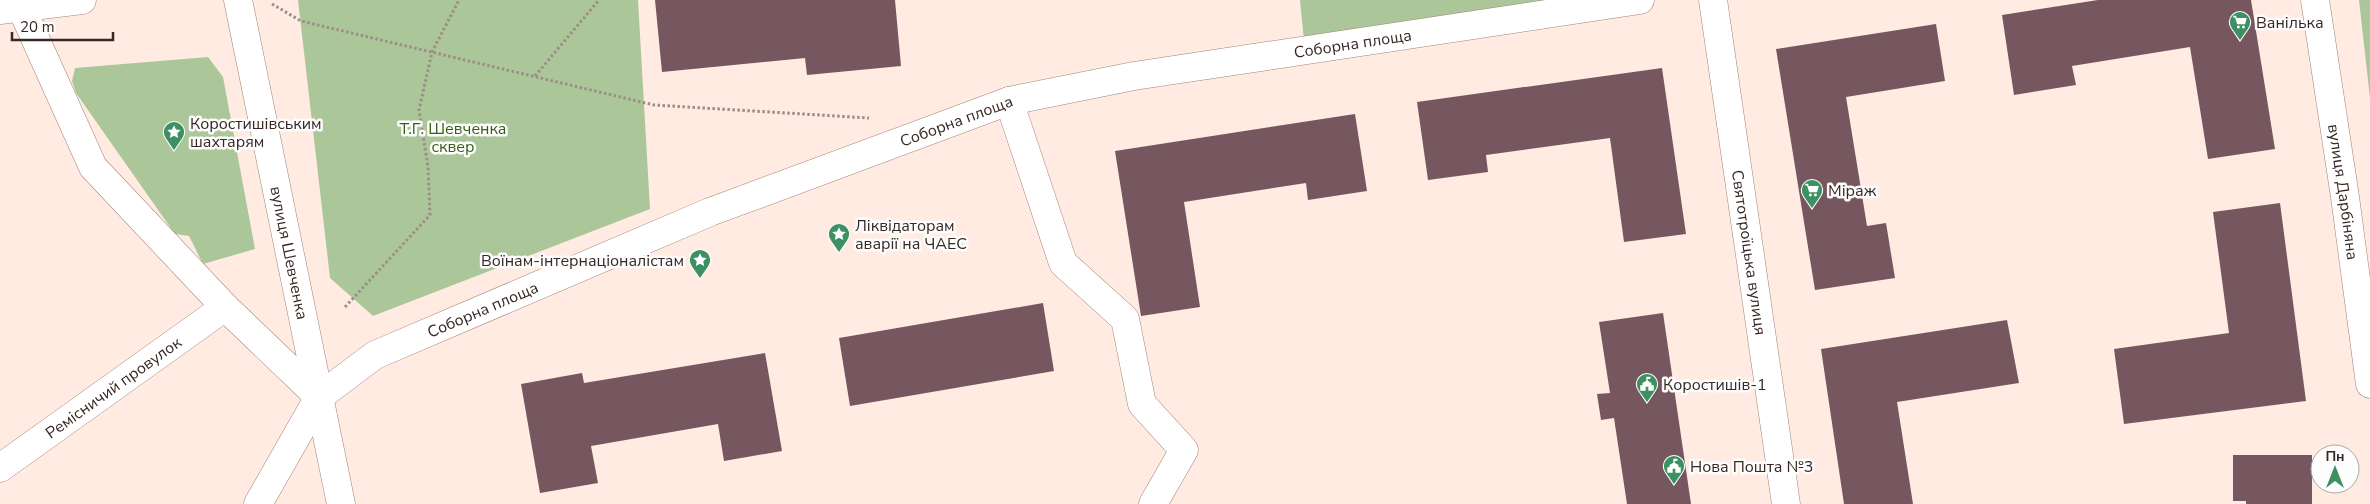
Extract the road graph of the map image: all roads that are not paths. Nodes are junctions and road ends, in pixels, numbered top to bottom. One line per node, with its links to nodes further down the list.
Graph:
1 (82, 0): 6 (street)
2 (238, 0): 10 (street, вулиця Шевченка)
3 (1640, 0): 7 (street, Соборна площа)
4 (1713, 0): 15 (street, Святотроїцька вулиця)
5 (2315, 0): 9 (street, вулиця Дарбіняна)
6 (10, 9): 8 (street)
7 (1009, 101): 10 (street, Соборна площа); 14 (street)
8 (225, 307): 10 (street); 11 (street, Ремісничий провулок)
9 (2370, 384)
10 (320, 397): 12 (street); 13 (street, вулиця Шевченка)
11 (0, 468)
12 (258, 504)
13 (341, 504)
14 (1153, 504)
15 (1786, 504)

